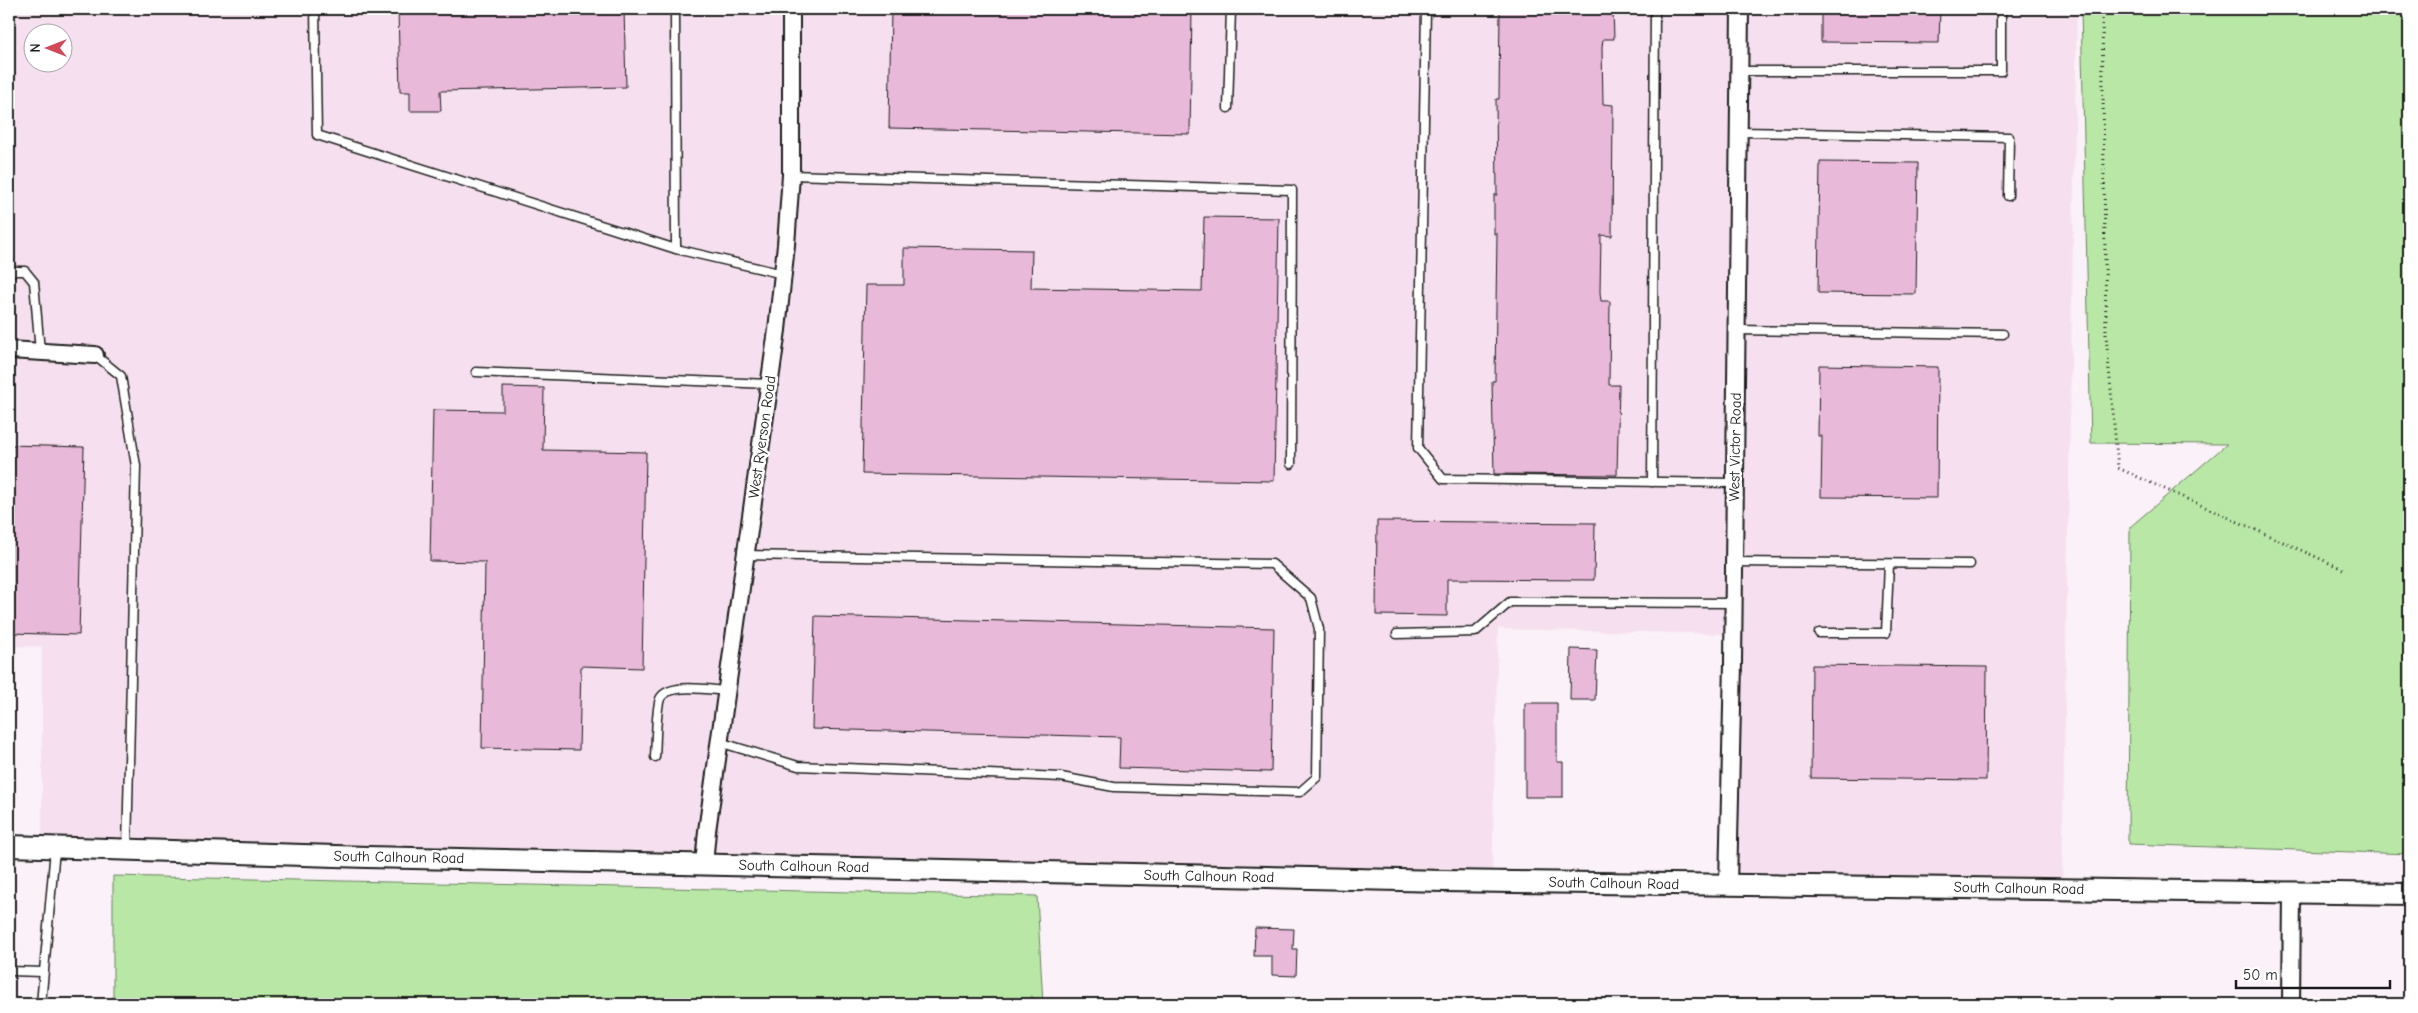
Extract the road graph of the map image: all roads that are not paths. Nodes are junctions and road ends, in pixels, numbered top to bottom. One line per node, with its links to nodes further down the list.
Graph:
1 (315, 9): 14 (lane)
2 (675, 9): 14 (lane)
3 (791, 9): 12 (street, West Ryerson Road)
4 (1231, 9): 10 (lane)
5 (1426, 9): 25 (lane)
6 (1655, 9): 25 (lane)
7 (1740, 9): 9 (street, West Victor Road)
8 (2000, 9): 9 (lane)
9 (1739, 71): 11 (street, West Victor Road)
10 (1228, 108)
11 (1739, 132): 13 (lane); 17 (street, West Victor Road)
12 (791, 175): 16 (street, West Ryerson Road); 24 (lane)
13 (2008, 196)
14 (676, 249): 16 (lane)
15 (9, 271): 20 (lane)
16 (783, 274): 23 (street, West Ryerson Road)
17 (1736, 330): 18 (lane); 26 (street, West Victor Road)
18 (2003, 334)
19 (9, 350): 20 (street)
20 (40, 352): 21 (street)
21 (95, 355): 39 (lane)
22 (476, 372): 23 (lane)
23 (769, 384): 27 (street, West Ryerson Road)
24 (1291, 464)
25 (1652, 482): 26 (lane)
26 (1735, 483): 28 (street, West Victor Road)
27 (745, 554): 34 (street, West Ryerson Road); 35 (lane)
28 (1734, 562): 29 (lane); 31 (street, West Victor Road)
29 (1889, 564): 30 (lane); 32 (lane)
30 (1970, 564)
31 (1734, 603): 33 (lane); 41 (street, West Victor Road)
32 (1818, 633)
33 (1397, 634)
34 (726, 690): 35 (street, West Ryerson Road); 36 (lane)
35 (719, 742): 40 (street, West Ryerson Road)
36 (655, 757)
37 (9, 846): 38 (street, South Calhoun Road)
38 (55, 847): 39 (street, South Calhoun Road); 45 (lane)
39 (127, 849): 40 (street, South Calhoun Road)
40 (704, 864): 41 (street, South Calhoun Road)
41 (1728, 885): 42 (street, South Calhoun Road)
42 (2292, 892): 43 (street, South Calhoun Road); 47 (street)
43 (2409, 894)
44 (9, 971): 45 (lane)
45 (43, 972): 46 (lane)
46 (41, 1004)
47 (2291, 1004)

